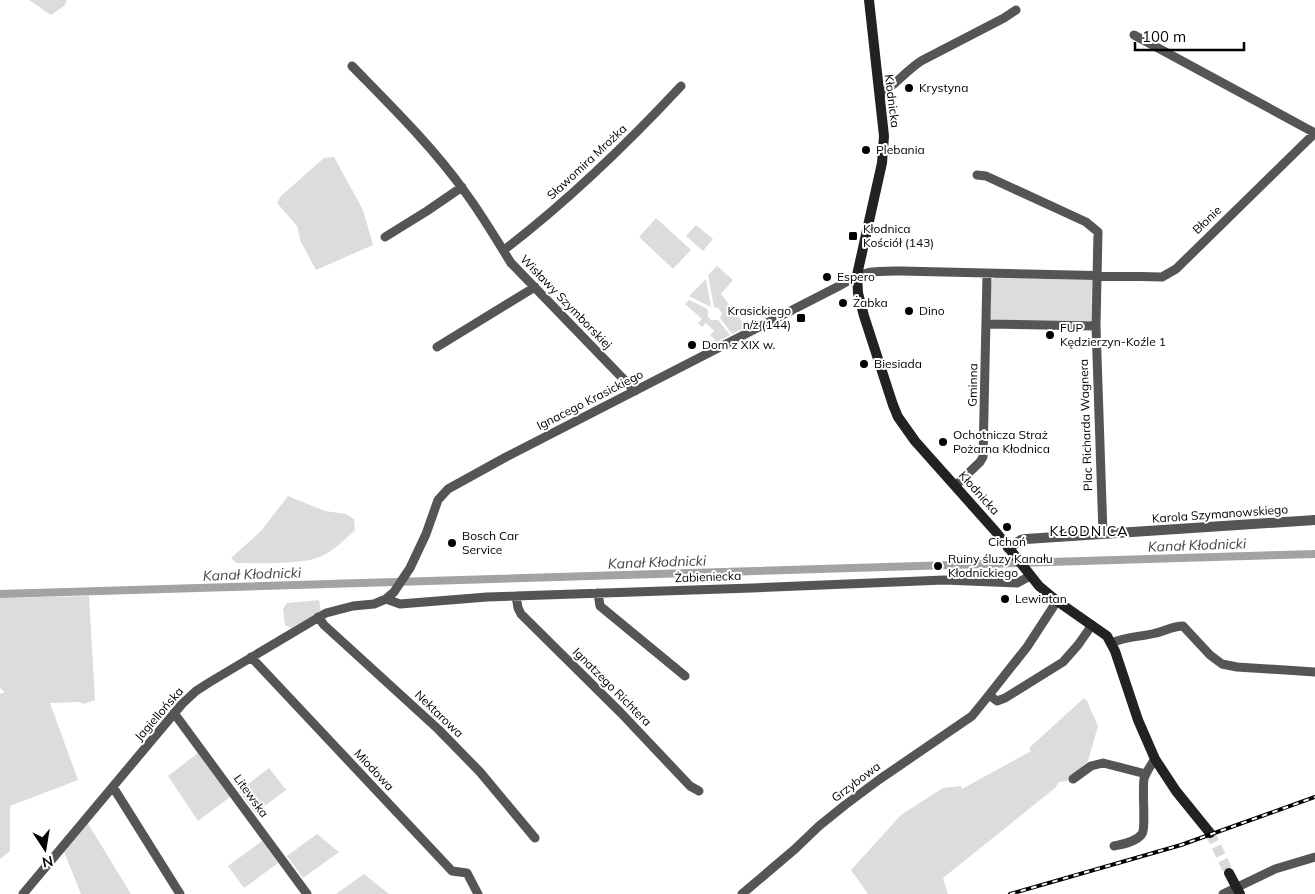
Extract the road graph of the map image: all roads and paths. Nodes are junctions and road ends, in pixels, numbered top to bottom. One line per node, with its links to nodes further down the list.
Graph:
1 (869, 0): 6 (main road, Kłodnicka)
2 (1016, 10): 6 (street)
3 (1134, 35): 7 (street)
4 (352, 66): 9 (street, Wisławy Szymborskiej)
5 (681, 86): 11 (street, Sławomira Mrożka)
6 (880, 95): 13 (main road, Kłodnicka)
7 (1315, 133): 14 (street, Błonie)
8 (977, 175): 14 (street, Plac Richarda Wagnera)
9 (462, 187): 10 (street); 11 (street, Wisławy Szymborskiej)
10 (385, 237)
11 (504, 250): 15 (street, Wisławy Szymborskiej)
12 (988, 274): 13 (street); 14 (street); 16 (street, Gminna)
13 (857, 275): 19 (street, Ignacego Krasickiego); 20 (main road, Kłodnicka)
14 (1096, 275): 17 (street, Plac Richarda Wagnera)
15 (535, 287): 18 (street); 19 (street, Wisławy Szymborskiej)
16 (986, 324): 17 (street); 20 (street, Gminna)
17 (1096, 326): 22 (street, Plac Richarda Wagnera)
18 (437, 347)
19 (635, 392): 27 (street, Ignacego Krasickiego)
20 (955, 486): 23 (main road, Kłodnicka)
21 (1315, 520): 22 (street, Karola Szymanowskiego)
22 (1103, 534): 23 (street, Karola Szymanowskiego)
23 (1008, 548): 24 (main road, Kłodnicka)
24 (1029, 574): 25 (street, Żabieniecka); 28 (main road, Kłodnicka)
25 (598, 593): 26 (street, Żabieniecka); 34 (street)
26 (516, 596): 27 (street, Żabieniecka); 41 (street, Ignatzego Richtera)
27 (386, 599): 29 (street, Jagiellońska)
28 (1057, 601): 30 (main road, Kłodnicka); 35 (street, Grzybowa)
29 (318, 617): 32 (street, Jagiellońska); 43 (street, Nektarowa)
30 (1092, 625): 31 (main road, Kłodnicka); 35 (street)
31 (1112, 643): 33 (street); 37 (main road, Kłodnicka)
32 (251, 657): 36 (street, Jagiellońska); 51 (street, Miodowa)
33 (1315, 672)
34 (685, 676)
35 (989, 695): 52 (street, Grzybowa)
36 (174, 714): 40 (street, Jagiellońska); 50 (street, Litewska)
37 (1155, 759): 38 (street); 42 (main road, Kłodnicka)
38 (1146, 774): 39 (street); 44 (street)
39 (1073, 779)
40 (112, 787): 48 (street, Jagiellońska); 49 (street)
41 (699, 792)
42 (1210, 833)
43 (535, 838)
44 (1114, 846)
45 (1315, 857): 47 (street)
46 (1229, 873): 47 (main road)
47 (1238, 891): 53 (street)
48 (23, 894)
49 (180, 894)
50 (307, 894)
51 (478, 894)
52 (742, 894)
53 (1223, 894)

